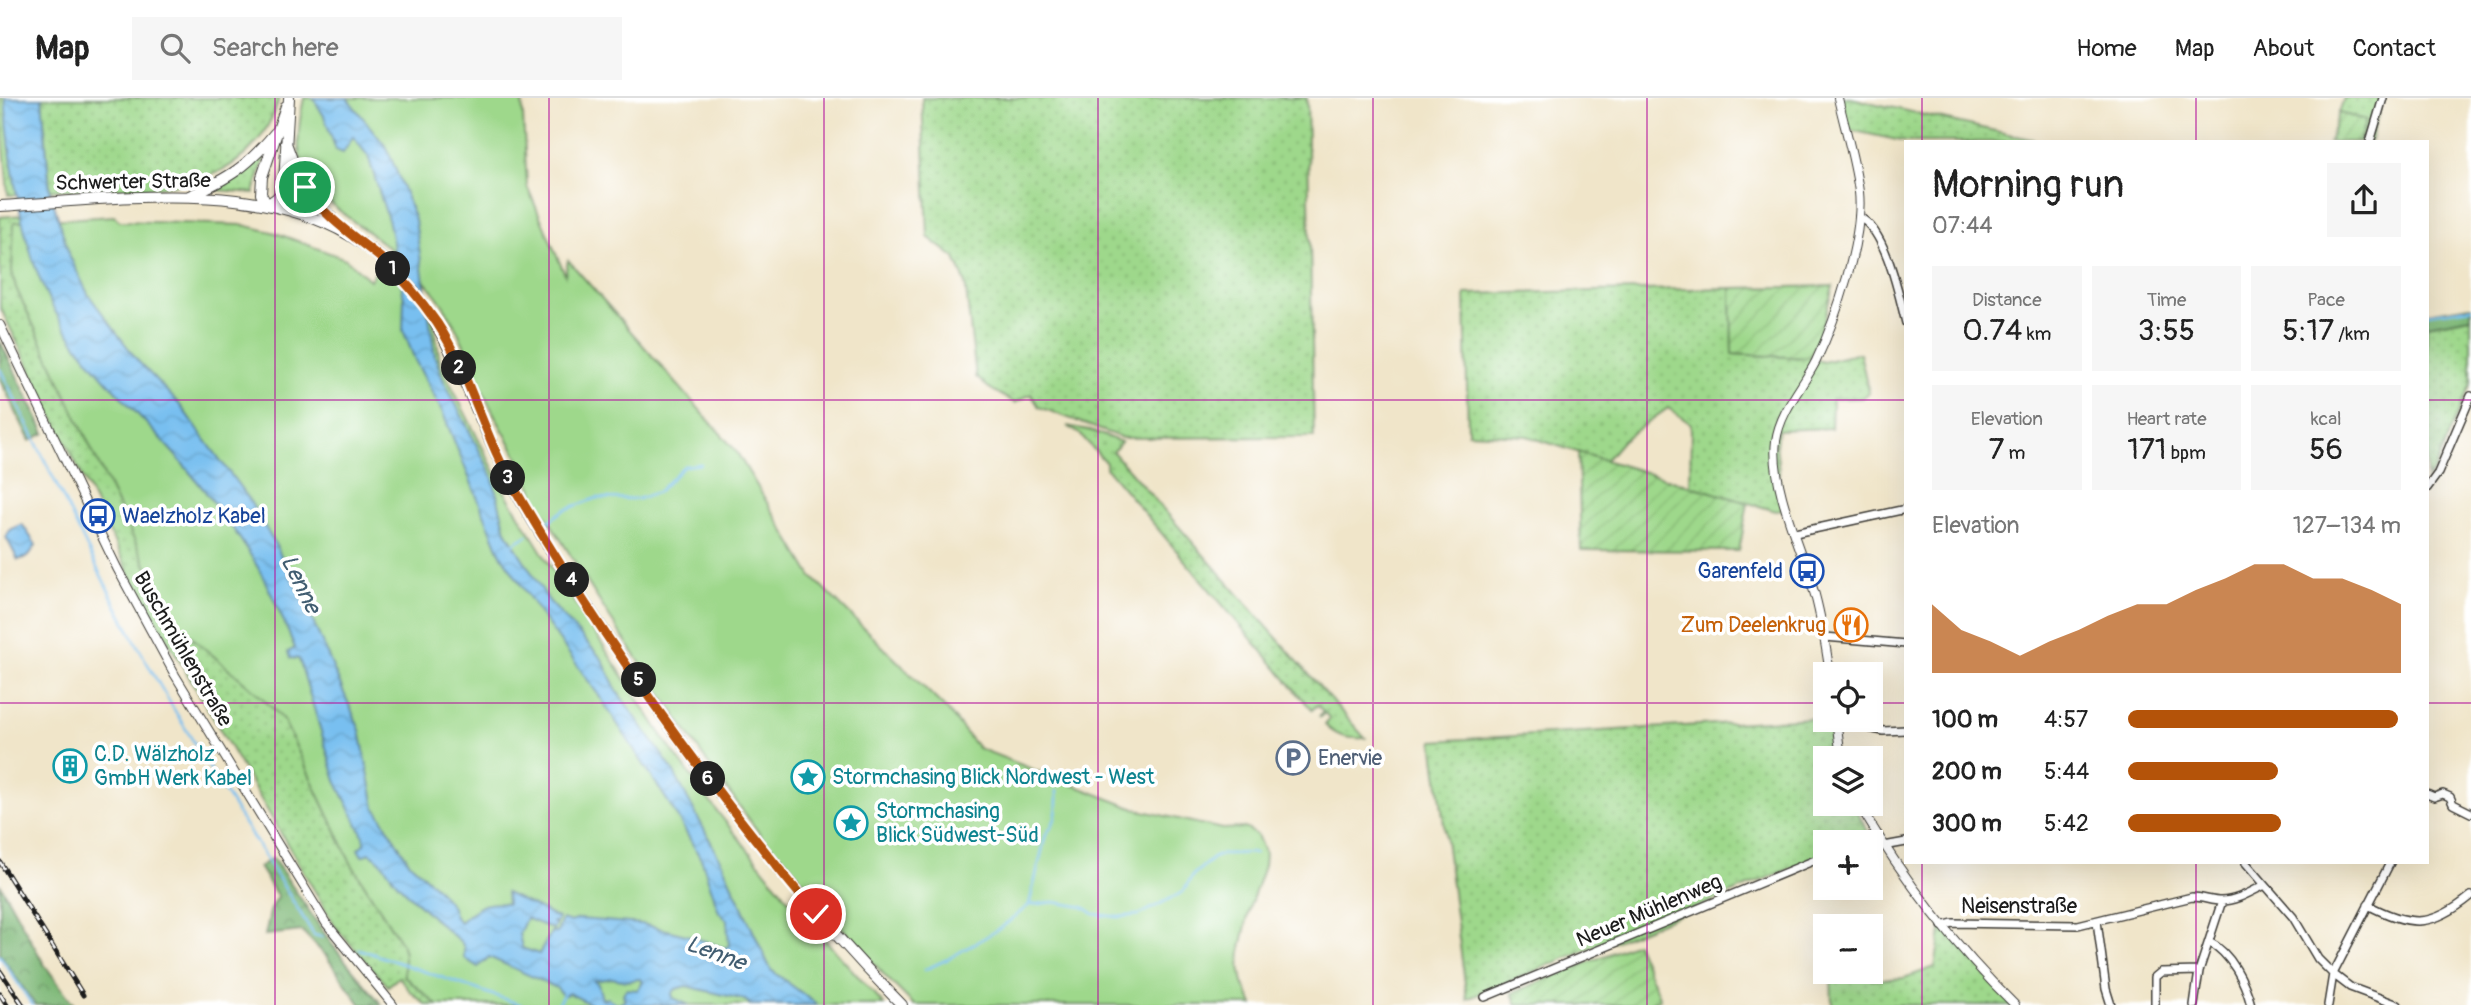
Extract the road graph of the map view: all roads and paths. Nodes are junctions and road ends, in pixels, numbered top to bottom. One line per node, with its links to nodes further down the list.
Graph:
1 (1838, 98): 10 (street)
2 (2383, 98): 5 (street)
3 (289, 99): 4 (main road); 6 (main road)
4 (275, 132): 7 (main road); 8 (main road)
5 (2371, 140)
6 (286, 143): 8 (main road); 11 (main road)
7 (185, 198): 8 (main road, Schwerter Straße); 9 (main road, Schwerter Straße)
8 (267, 205): 11 (main road, Schwerter Straße)
9 (0, 206)
10 (1859, 217): 12 (street); 17 (street)
11 (350, 236): 41 (main road)
12 (1904, 317)
13 (0, 325): 40 (street, Buschmühlenstraße)
14 (2471, 396): 15 (street)
15 (2429, 485)
16 (1904, 509): 17 (street)
17 (1795, 533): 18 (street)
18 (1825, 637): 19 (street); 20 (street)
19 (1904, 643)
20 (1828, 662)
21 (1904, 730): 22 (street)
22 (1883, 731)
23 (2429, 795): 24 (street)
24 (2471, 813)
25 (1904, 842): 26 (street)
26 (1884, 846): 35 (street)
27 (1813, 861): 39 (street, Neuer Mühlenweg)
28 (2247, 864): 30 (street)
29 (2389, 864): 33 (street)
30 (2265, 885): 32 (street, Neisenstraße); 38 (street)
31 (2471, 896): 33 (street)
32 (2222, 901): 34 (street, Neisenstraße); 36 (street)
33 (2368, 905): 38 (street)
34 (2097, 921): 35 (street, Neisenstraße); 43 (street, Neisenstraße)
35 (1941, 926): 42 (street)
36 (2209, 942): 37 (street); 46 (street)
37 (2199, 971): 44 (street); 45 (street)
38 (2333, 974): 47 (street); 48 (street)
39 (1485, 997)
40 (393, 1005)
41 (902, 1005)
42 (2015, 1005)
43 (2111, 1005)
44 (2155, 1005)
45 (2194, 1005)
46 (2251, 1005)
47 (2328, 1005)
48 (2398, 1005)

